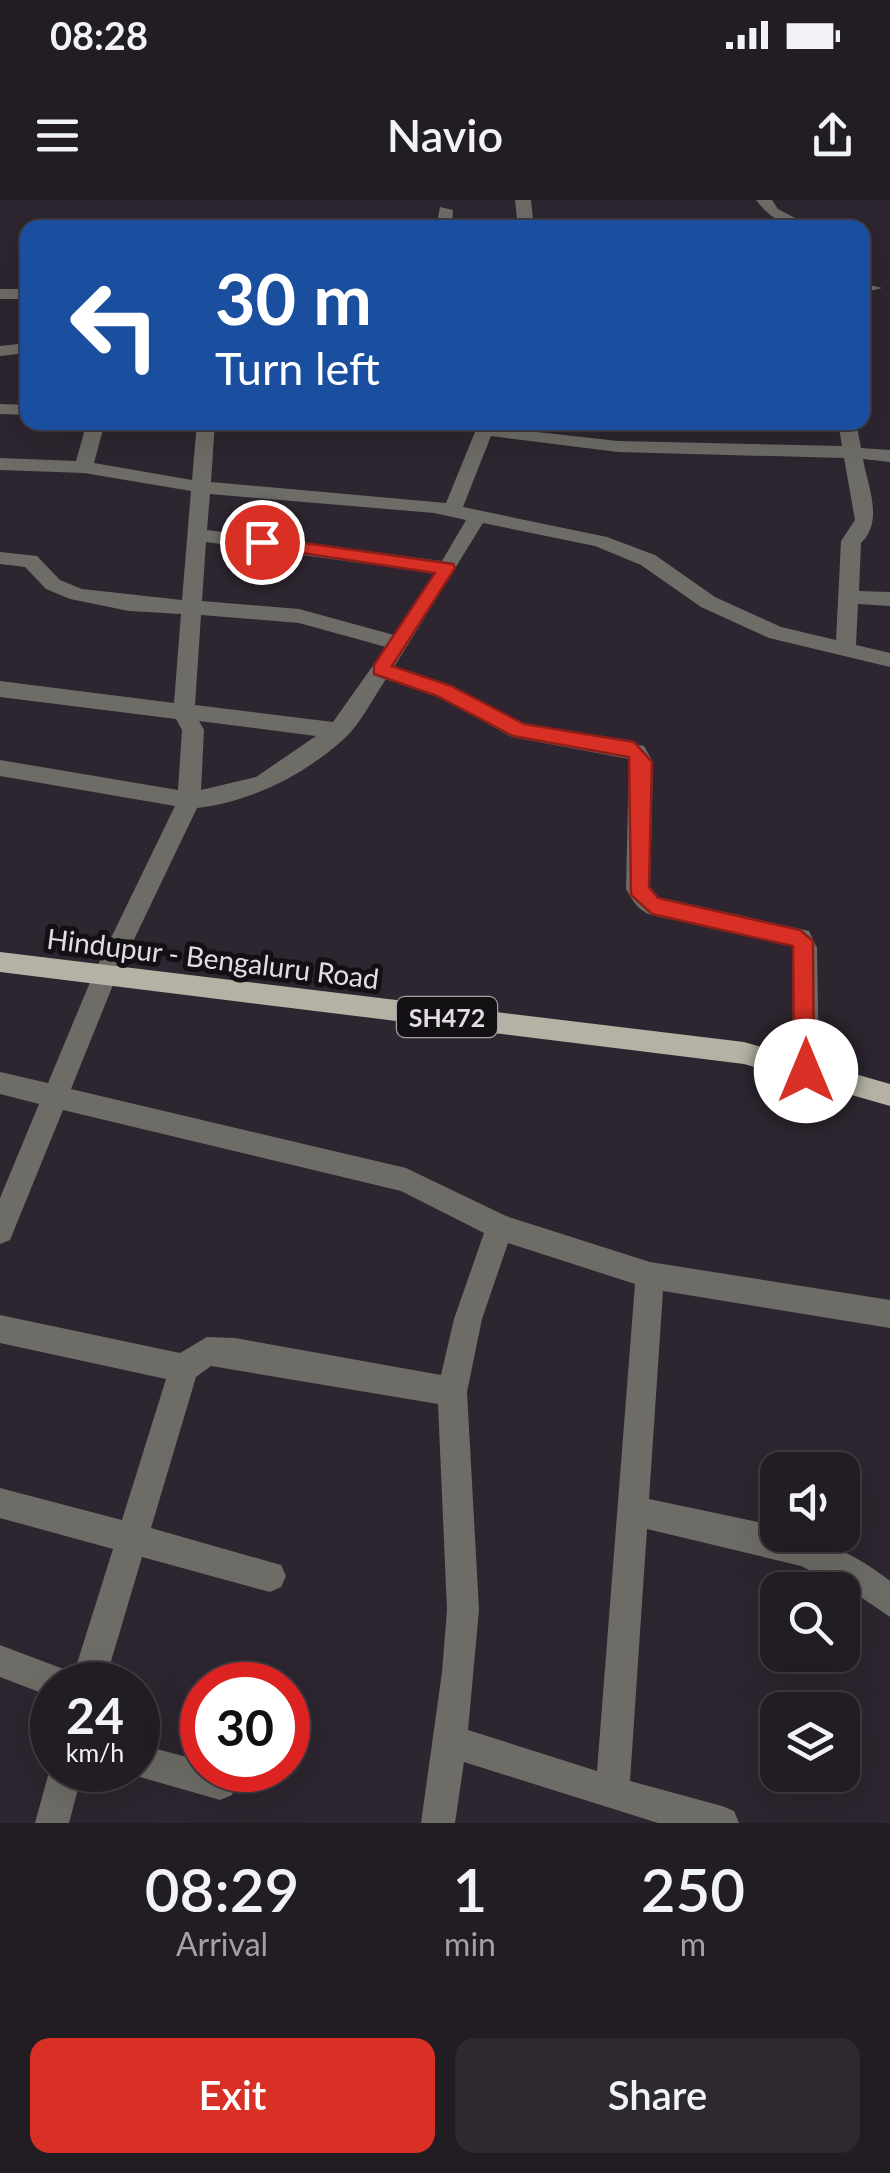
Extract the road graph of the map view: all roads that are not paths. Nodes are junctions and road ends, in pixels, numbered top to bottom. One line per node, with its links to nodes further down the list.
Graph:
1 (764, 200): 2 (street)
2 (790, 220)
3 (94, 430): 11 (street)
4 (206, 430): 12 (street)
5 (485, 430): 13 (street)
6 (496, 430): 8 (street)
7 (848, 430): 8 (street)
8 (852, 452): 9 (street); 18 (street)
9 (890, 456)
10 (0, 464): 11 (street)
11 (84, 467): 12 (street)
12 (202, 487): 13 (street); 15 (street)
13 (452, 511): 14 (street)
14 (477, 516): 17 (street); 22 (street)
15 (199, 535): 17 (street); 20 (street)
16 (0, 558): 20 (street)
17 (446, 568): 21 (street)
18 (848, 597): 19 (street); 22 (street)
19 (890, 599)
20 (194, 610): 21 (street); 26 (street)
21 (399, 644): 24 (street)
22 (846, 649): 23 (street)
23 (890, 660)
24 (381, 670): 27 (street); 32 (street)
25 (0, 689): 26 (street)
26 (184, 714): 27 (street); 29 (street)
27 (339, 731): 29 (street)
28 (0, 768): 29 (street)
29 (189, 800): 31 (street)
30 (0, 962): 31 (main road, Hindupur - Bengaluru Road / SH472)
31 (105, 975): 32 (main road, Hindupur - Bengaluru Road / SH472); 35 (street)
32 (806, 1071): 34 (main road, Hindupur - Bengaluru Road / SH472)
33 (0, 1083): 35 (street)
34 (890, 1094)
35 (58, 1096): 36 (street); 37 (street)
36 (500, 1228): 38 (street); 42 (street)
37 (0, 1231)
38 (650, 1275): 39 (street); 44 (street)
39 (890, 1314)
40 (0, 1329): 41 (street)
41 (184, 1368): 42 (street); 45 (street)
42 (452, 1392): 51 (street)
43 (0, 1503): 45 (street)
44 (630, 1510): 47 (street); 53 (street)
45 (130, 1537): 46 (street); 49 (street)
46 (270, 1576)
47 (890, 1601)
48 (0, 1661): 50 (street)
49 (94, 1662)
50 (30, 1672)
51 (450, 1741): 53 (street); 56 (street)
52 (60, 1792): 55 (street)
53 (612, 1792): 54 (street)
54 (659, 1815): 57 (street)
55 (52, 1823)
56 (438, 1823)
57 (722, 1823)

